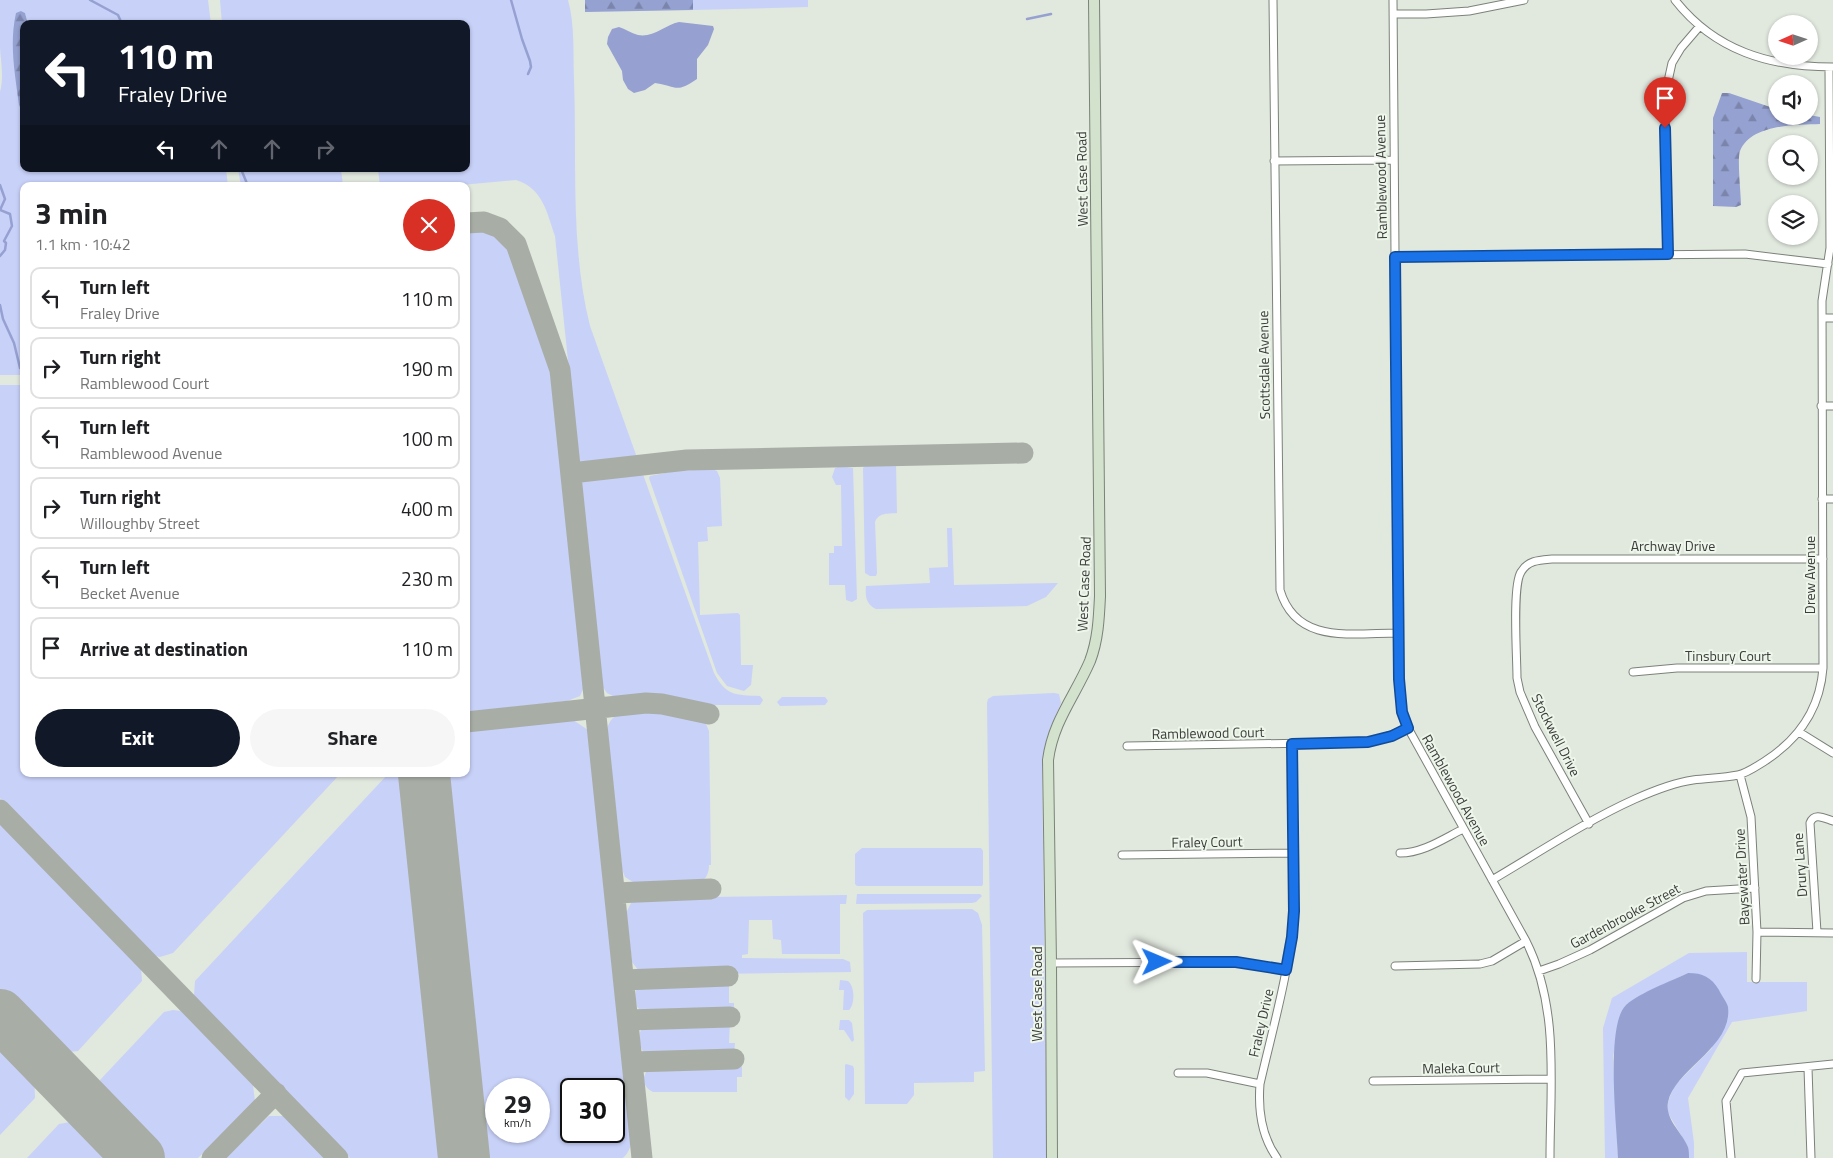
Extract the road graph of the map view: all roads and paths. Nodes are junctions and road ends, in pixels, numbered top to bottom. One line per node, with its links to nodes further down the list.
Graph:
1 (1094, 0): 44 (main road, West Case Road)
2 (1273, 0): 10 (street, Scottsdale Avenue)
3 (1393, 0): 6 (street, Ramblewood Avenue)
4 (1524, 0): 6 (street)
5 (1675, 0): 7 (street)
6 (1393, 14): 9 (street, Ramblewood Avenue)
7 (1699, 27): 8 (street); 12 (street)
8 (1831, 67): 11 (street, Drew Avenue)
9 (1393, 160): 10 (street); 13 (street, Ramblewood Avenue)
10 (1274, 161): 23 (street, Scottsdale Avenue)
11 (1832, 173): 14 (street, Drew Avenue)
12 (1668, 254): 13 (street); 14 (street)
13 (1395, 257): 23 (street, Ramblewood Avenue)
14 (1828, 264): 15 (street, Drew Avenue)
15 (1822, 318): 16 (street); 17 (street, Drew Avenue)
16 (1833, 318)
17 (1821, 406): 18 (street); 19 (street, Drew Avenue)
18 (1833, 406)
19 (1822, 499): 20 (street); 21 (street, Drew Avenue)
20 (1833, 499)
21 (1823, 559): 22 (street, Archway Drive); 24 (street, Drew Avenue)
22 (1526, 566): 33 (street, Stockwell Drive)
23 (1398, 633): 26 (street, Ramblewood Avenue)
24 (1823, 668): 25 (street, Tinsbury Court); 27 (street, Drew Avenue)
25 (1633, 672)
26 (1408, 728): 28 (street, Ramblewood Court); 34 (street, Ramblewood Avenue)
27 (1799, 732): 30 (street); 31 (street, Drew Avenue)
28 (1292, 744): 29 (street, Ramblewood Court); 35 (street, Fraley Drive)
29 (1127, 746)
30 (1833, 754)
31 (1740, 774): 33 (street, Drew Avenue); 39 (street, Bayswater Drive)
32 (1833, 820): 41 (street, Drury Lane)
33 (1589, 824): 38 (street, Drew Avenue)
34 (1463, 829): 36 (street); 38 (street, Ramblewood Avenue)
35 (1293, 853): 37 (street, Fraley Court); 46 (street, Fraley Drive)
36 (1400, 853)
37 (1122, 855)
38 (1492, 880): 43 (street, Ramblewood Avenue)
39 (1755, 888): 40 (street, Bayswater Drive); 47 (street, Gardenbrooke Street)
40 (1757, 932): 41 (street); 48 (street, Bayswater Drive)
41 (1817, 932): 42 (street)
42 (1833, 933)
43 (1526, 941): 45 (street); 47 (street, Ramblewood Avenue)
44 (1051, 963): 46 (street); 55 (main road, West Case Road)
45 (1396, 966)
46 (1286, 970): 54 (street, Fraley Drive)
47 (1539, 971): 52 (street, Ramblewood Avenue)
48 (1756, 979)
49 (1833, 1064): 50 (street)
50 (1808, 1068): 58 (street); 59 (street)
51 (1178, 1073): 54 (street)
52 (1550, 1079): 53 (street, Maleka Court); 57 (street, Ramblewood Avenue)
53 (1372, 1081)
54 (1260, 1084): 56 (street, Fraley Drive)
55 (1052, 1158)
56 (1277, 1158)
57 (1550, 1158)
58 (1731, 1158)
59 (1811, 1158)

